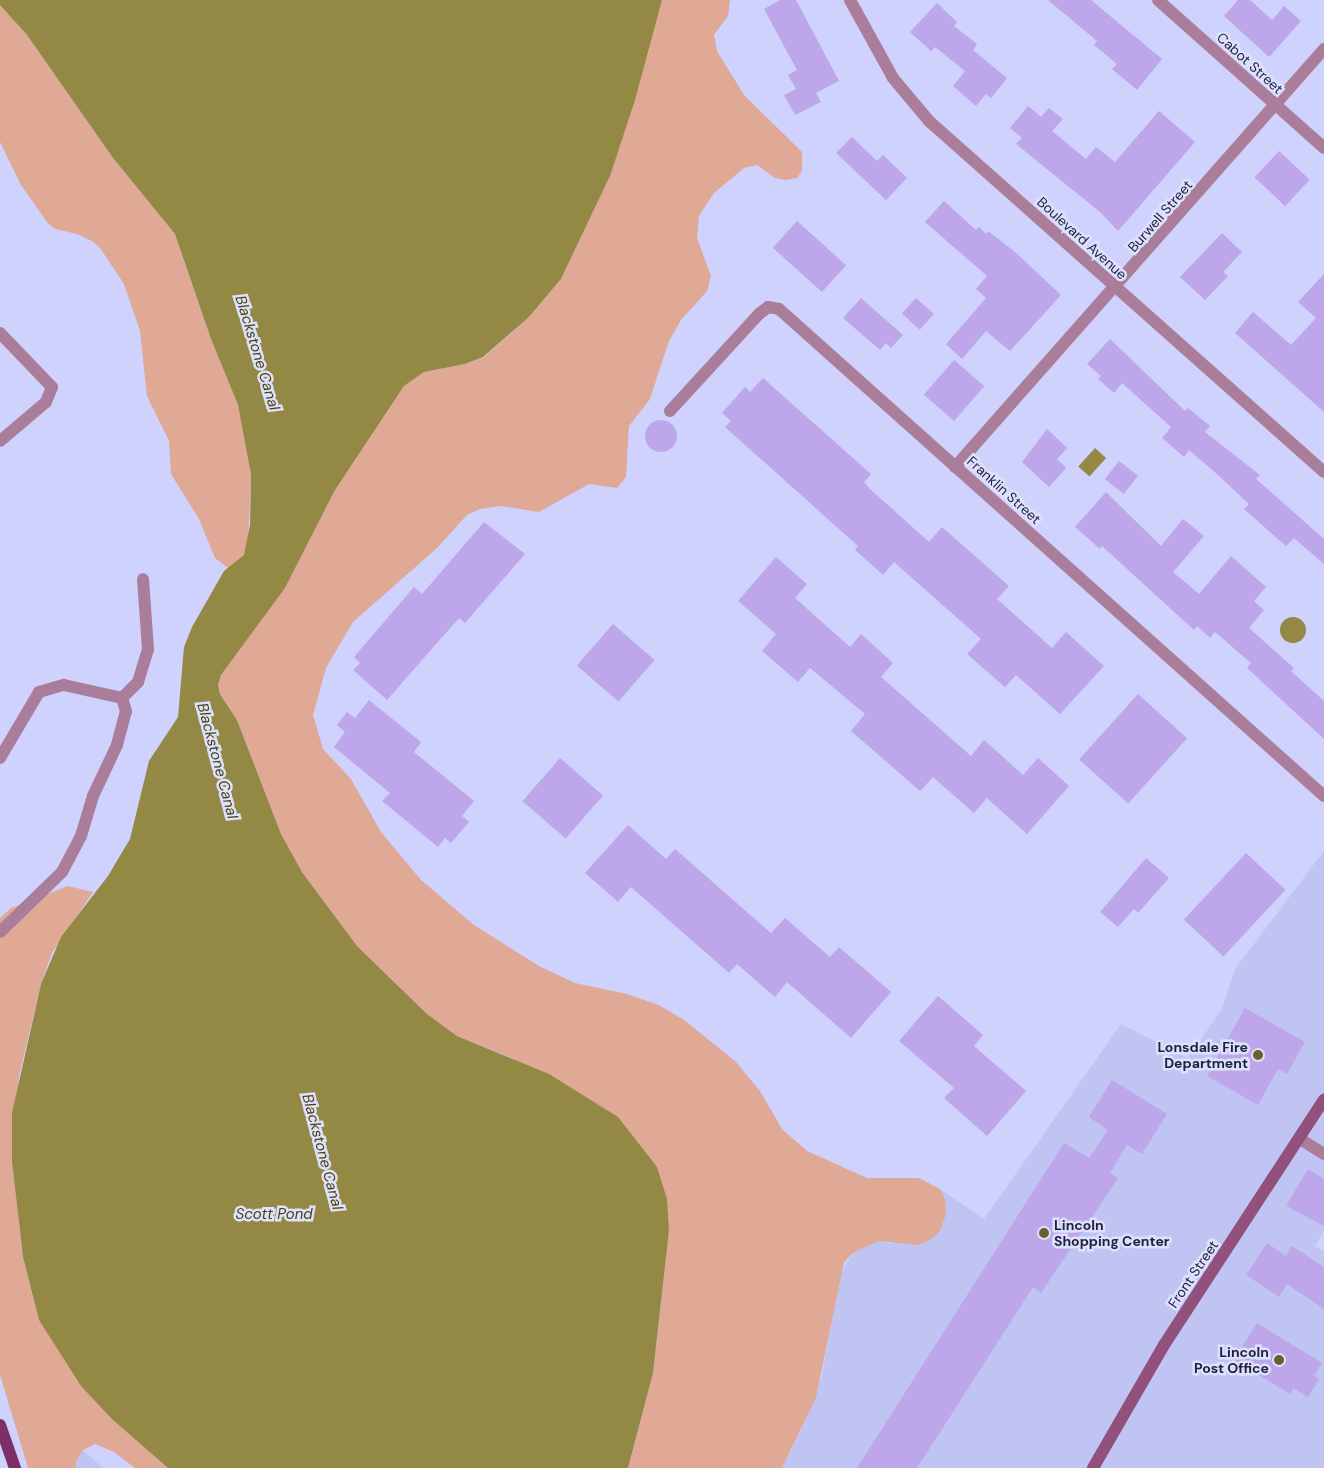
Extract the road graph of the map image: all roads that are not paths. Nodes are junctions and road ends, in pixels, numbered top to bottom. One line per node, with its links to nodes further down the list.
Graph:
1 (850, 0): 6 (street, Boulevard Avenue)
2 (1158, 0): 4 (street, Cabot Street)
3 (1324, 49): 4 (street, Burwell Street)
4 (1275, 106): 5 (street, Cabot Street); 6 (street, Burwell Street)
5 (1324, 148)
6 (1116, 288): 10 (street, Burwell Street); 11 (street, Boulevard Avenue)
7 (0, 334): 9 (street)
8 (670, 410): 10 (street, Franklin Street)
9 (0, 441)
10 (955, 467): 15 (street, Franklin Street)
11 (1324, 472)
12 (142, 579): 13 (street)
13 (122, 698): 14 (street); 16 (street)
14 (0, 758)
15 (1324, 796)
16 (0, 932)
17 (1324, 1100): 18 (main road, Front Street)
18 (1300, 1139): 19 (street); 22 (main road, Front Street)
19 (1324, 1154)
20 (0, 1425): 21 (main road)
21 (15, 1468)
22 (1093, 1468)

